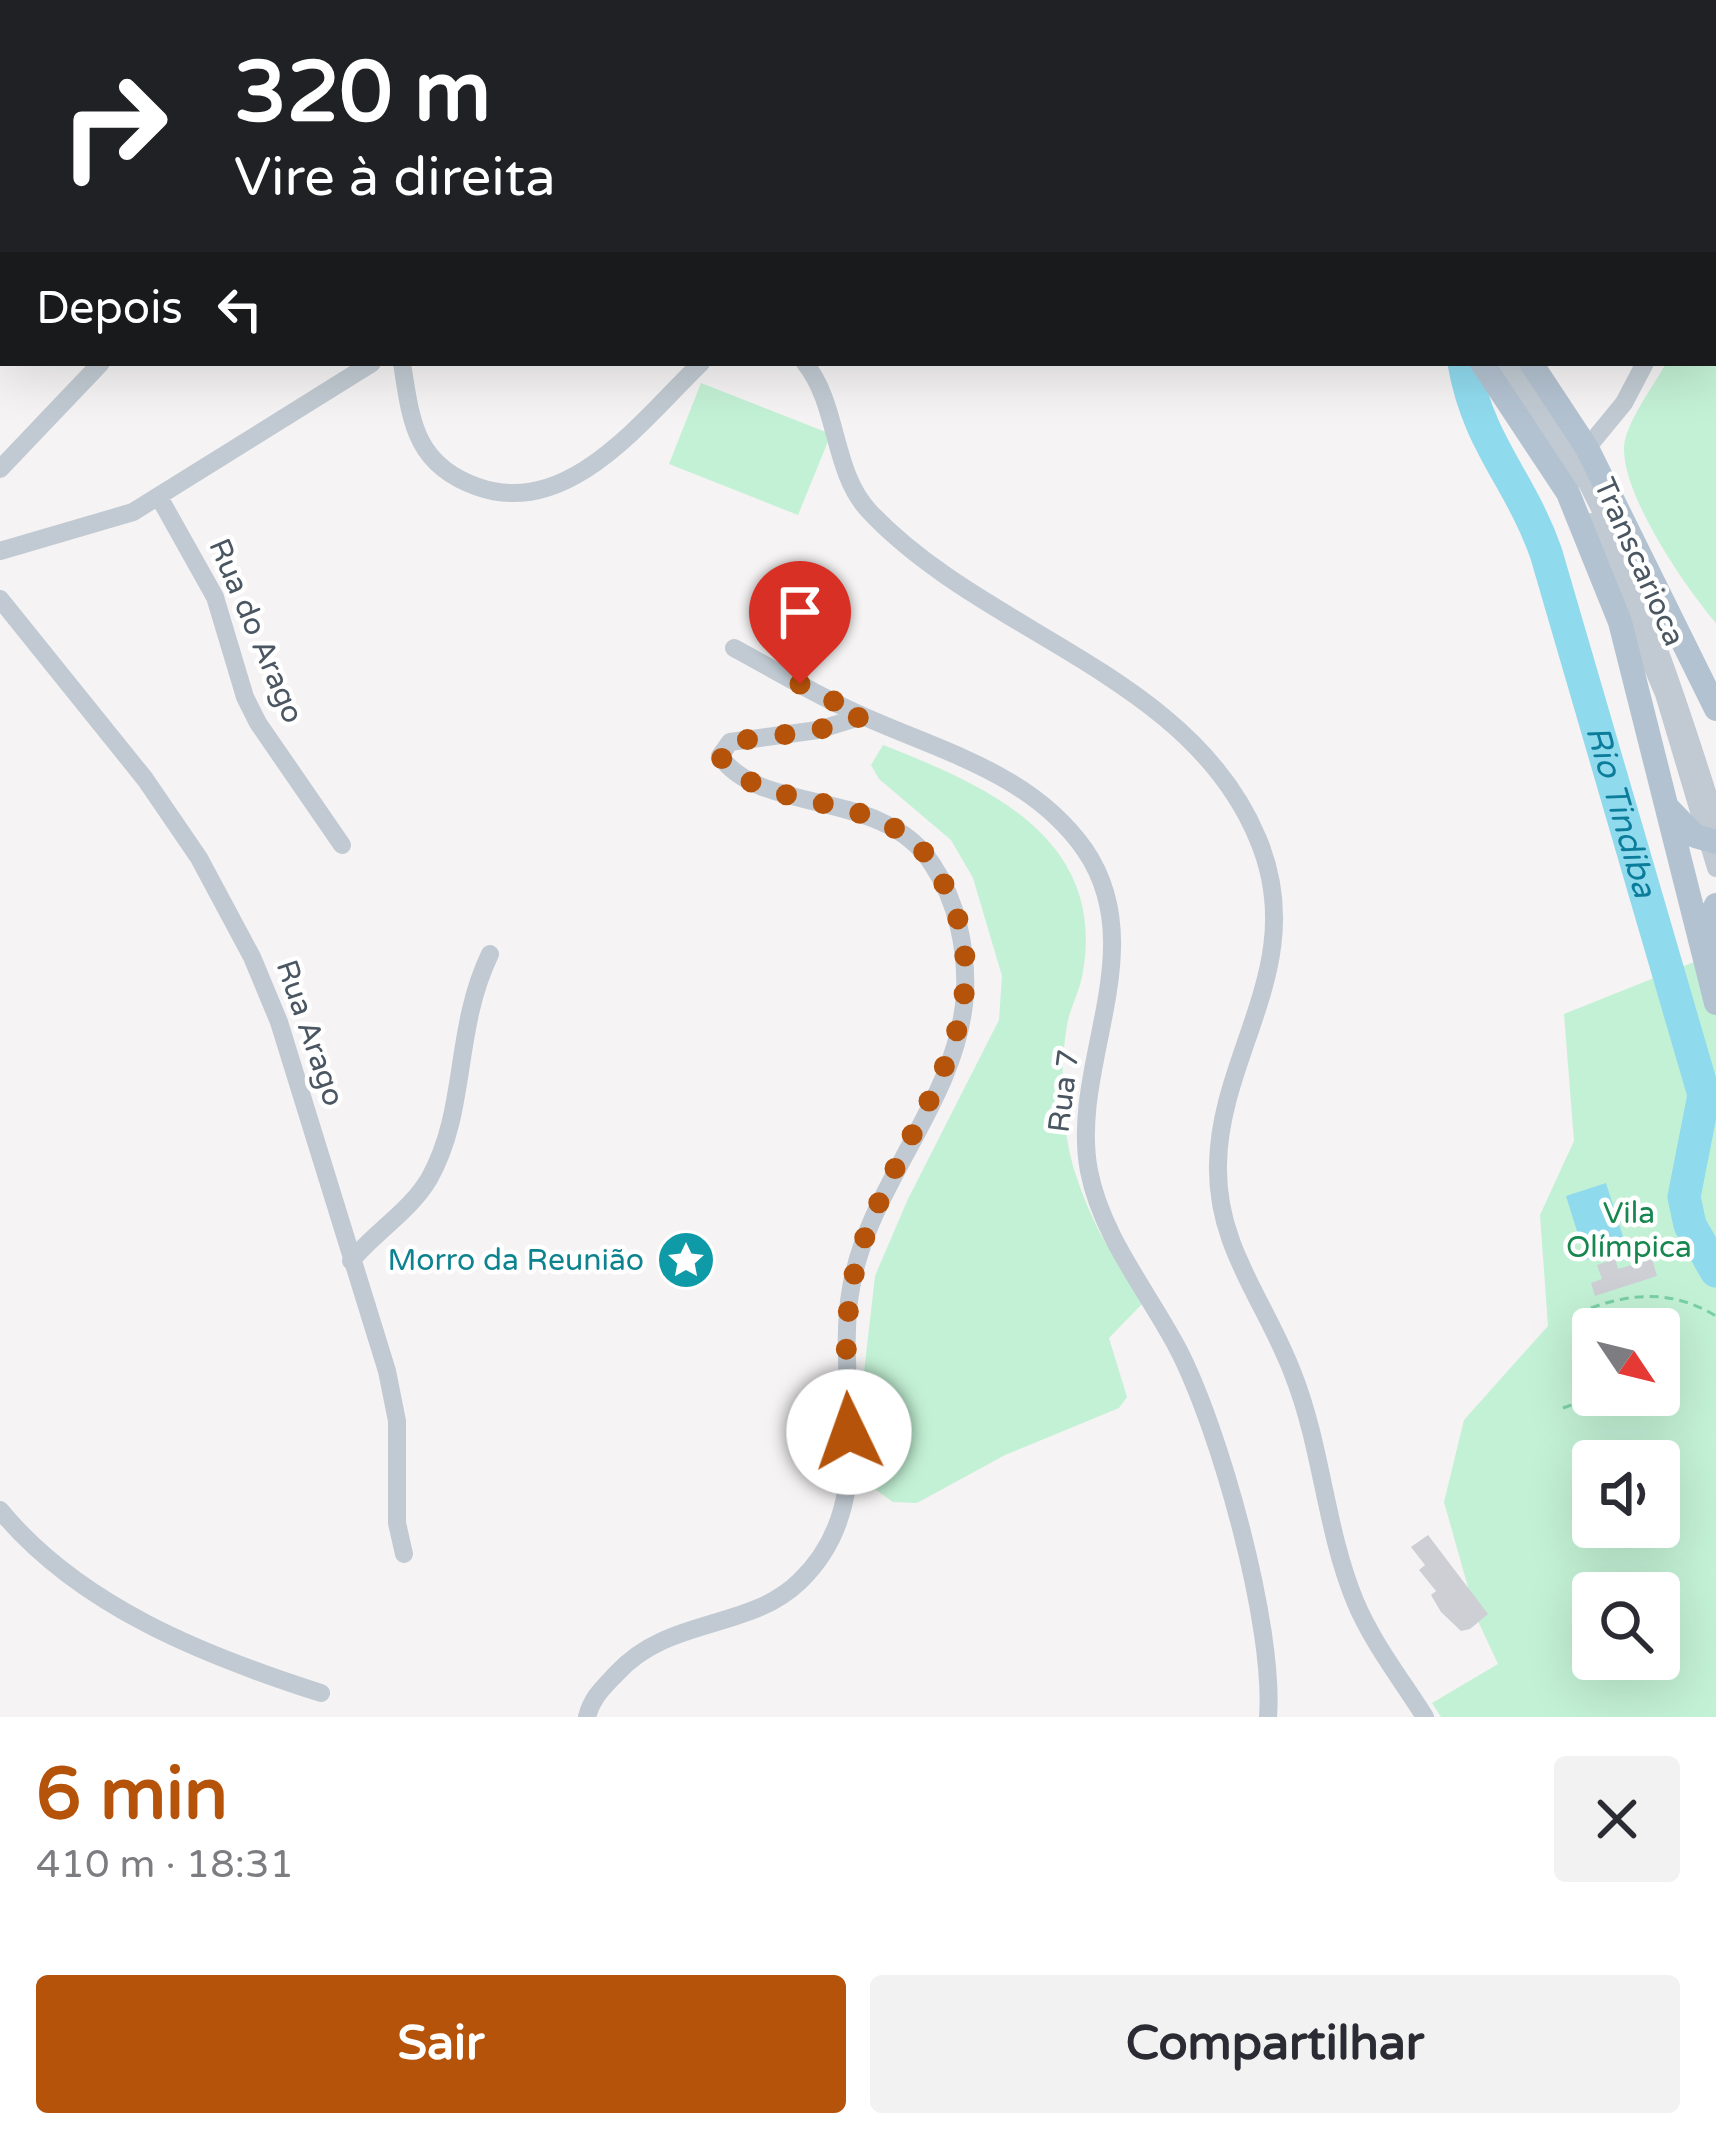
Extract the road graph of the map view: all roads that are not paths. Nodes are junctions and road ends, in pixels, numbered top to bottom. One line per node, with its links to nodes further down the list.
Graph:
1 (98, 366): 12 (street)
2 (367, 366): 13 (street)
3 (402, 366): 4 (street)
4 (698, 366)
5 (806, 366): 31 (street)
6 (1484, 366): 19 (main road)
7 (1499, 366): 20 (street, Transcarioca)
8 (1518, 366): 20 (street, Transcarioca)
9 (1533, 366): 11 (main road)
10 (1643, 366): 11 (street)
11 (1587, 448): 17 (main road)
12 (0, 469)
13 (159, 497): 14 (street); 21 (street, Rua do Arago)
14 (0, 551)
15 (0, 598): 25 (street, Rua Arago)
16 (734, 648): 18 (street, Rua 7)
17 (1716, 709)
18 (863, 716): 29 (street); 30 (street, Rua 7)
19 (1669, 808): 20 (main road); 24 (main road)
20 (1714, 843)
21 (342, 845)
22 (1716, 904): 24 (main road)
23 (490, 954): 25 (street)
24 (1714, 995)
25 (351, 1261): 27 (street, Rua Arago)
26 (0, 1510): 28 (street)
27 (404, 1555)
28 (321, 1693)
29 (587, 1717)
30 (1268, 1717)
31 (1425, 1717)

